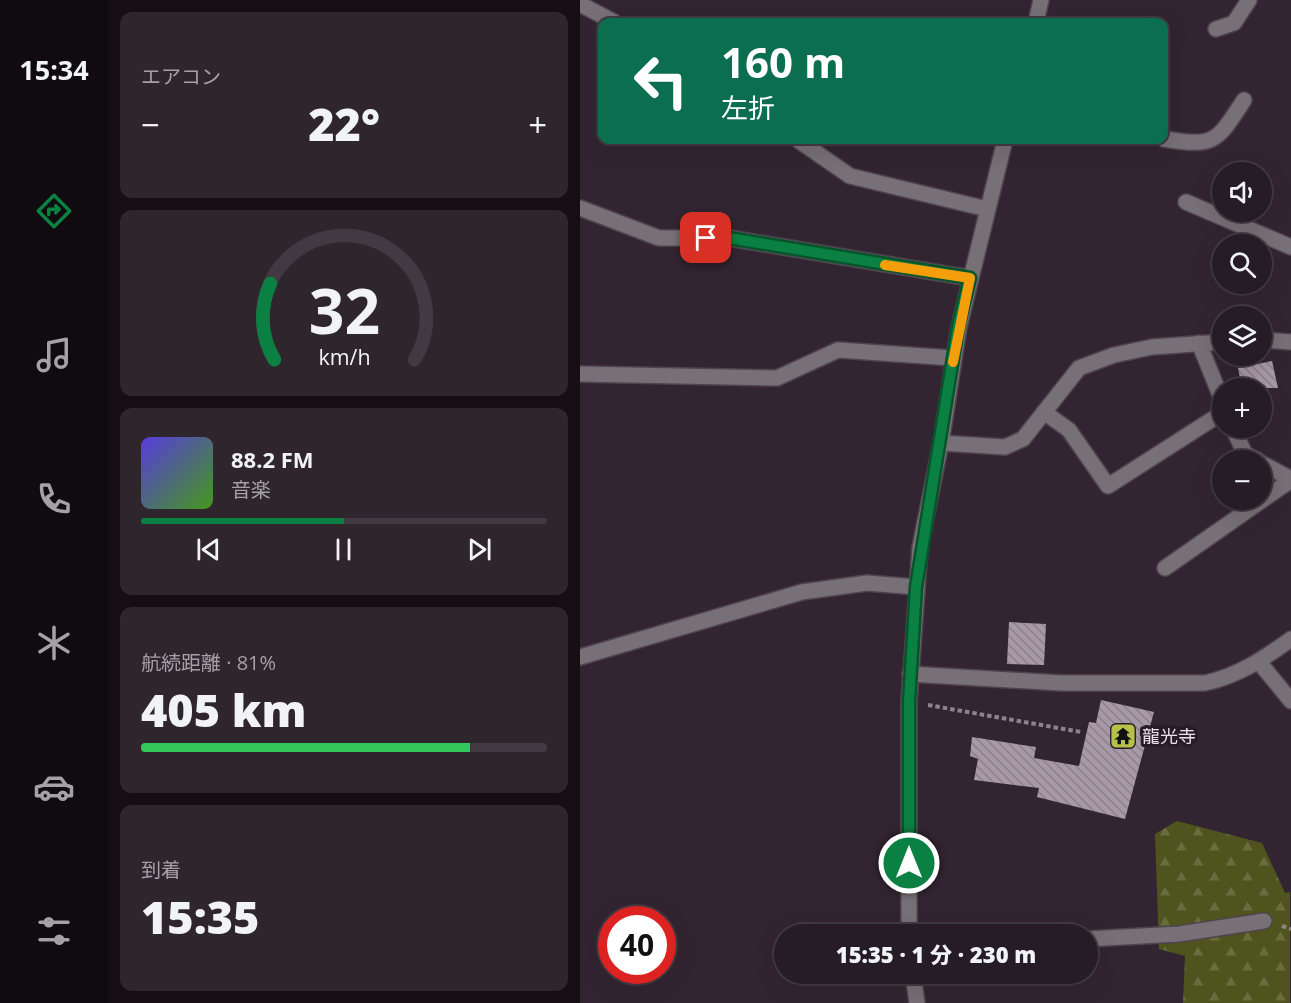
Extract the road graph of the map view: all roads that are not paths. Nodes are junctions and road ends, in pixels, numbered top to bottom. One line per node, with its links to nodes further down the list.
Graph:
1 (1041, 0): 5 (street)
2 (1249, 0): 6 (street)
3 (585, 3): 4 (street)
4 (608, 18)
5 (1037, 18)
6 (1216, 29)
7 (1244, 100): 8 (street)
8 (1168, 140)
9 (804, 144): 13 (street)
10 (1004, 144): 13 (street)
11 (1186, 202): 14 (street)
12 (580, 208): 15 (street)
13 (987, 209): 15 (street)
14 (1291, 247)
15 (970, 278): 20 (street)
16 (1272, 340): 17 (street)
17 (1290, 340)
18 (1212, 342): 19 (street)
19 (1199, 343): 22 (street); 23 (street)
20 (954, 358): 21 (street); 25 (street)
21 (580, 374)
22 (1213, 378)
23 (1044, 412): 24 (street); 25 (street)
24 (1212, 419)
25 (941, 443): 29 (street)
26 (1272, 469): 27 (street)
27 (1291, 480): 28 (street)
28 (1165, 568)
29 (916, 587): 31 (street); 33 (street)
30 (1291, 639): 32 (street)
31 (580, 657)
32 (1259, 662): 33 (street); 34 (street)
33 (910, 674): 36 (street)
34 (1291, 701)
35 (1264, 921): 37 (street)
36 (909, 924)
37 (1098, 938)
38 (914, 984): 39 (street)
39 (917, 1003)

